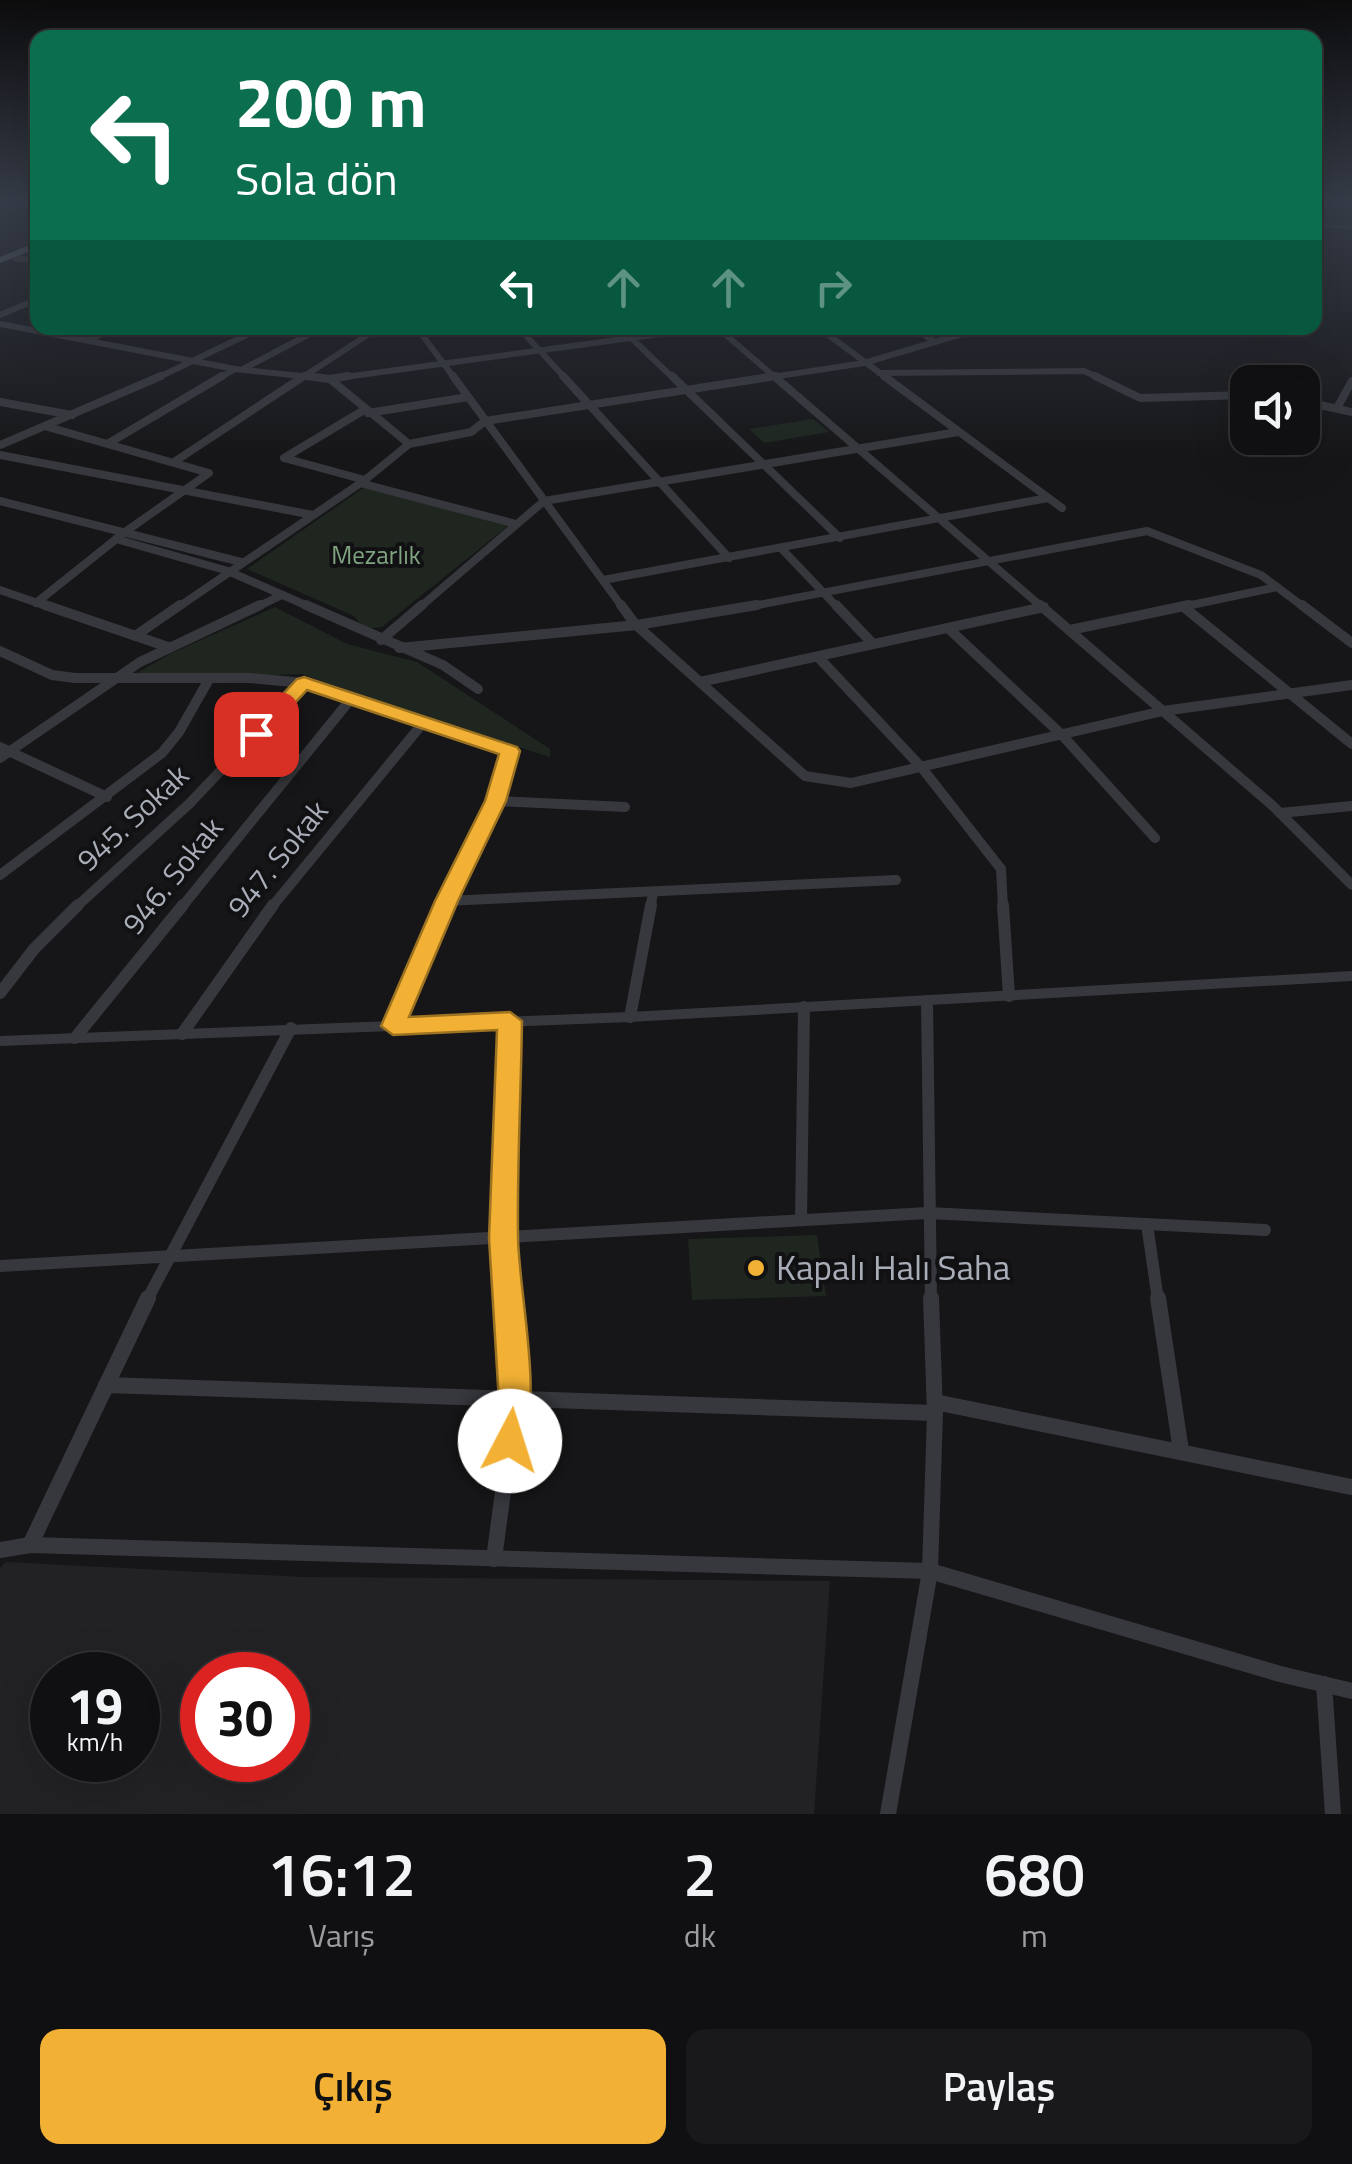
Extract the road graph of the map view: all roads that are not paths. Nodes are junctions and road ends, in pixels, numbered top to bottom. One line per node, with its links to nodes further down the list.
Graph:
1 (30, 302): 2 (street)
2 (0, 315)
3 (0, 324): 4 (street)
4 (30, 330)
5 (60, 335): 19 (street)
6 (99, 335): 19 (street)
7 (247, 335): 22 (street)
8 (307, 335): 25 (street)
9 (368, 335): 27 (street)
10 (422, 335): 23 (street)
11 (526, 335): 21 (street)
12 (629, 335): 18 (street)
13 (654, 335): 18 (street)
14 (726, 335): 28 (street)
15 (828, 335): 24 (street)
16 (924, 335): 20 (street)
17 (958, 335): 20 (street)
18 (632, 338): 21 (street); 31 (street)
19 (89, 340): 22 (street)
20 (935, 342): 24 (street)
21 (540, 350): 23 (street); 35 (street)
22 (197, 361): 25 (street); 40 (street)
23 (443, 363): 29 (street); 33 (street)
24 (864, 363): 26 (street); 28 (street)
25 (238, 369): 27 (street); 44 (street)
26 (879, 374): 32 (street); 43 (street)
27 (308, 376): 29 (street); 49 (street)
28 (774, 376): 31 (street); 47 (street)
29 (330, 379): 38 (street)
30 (1352, 381): 37 (street)
31 (687, 390): 35 (street); 50 (street)
32 (1230, 394)
33 (468, 398): 38 (street); 41 (street)
34 (0, 402): 40 (street)
35 (591, 404): 41 (street); 51 (street)
36 (1320, 405): 37 (street)
37 (1337, 408): 39 (street)
38 (366, 411): 45 (street); 52 (street)
39 (1352, 412)
40 (72, 415): 42 (street)
41 (485, 421): 45 (street); 56 (street)
42 (48, 427): 44 (street); 46 (street)
43 (958, 432): 47 (street); 54 (street)
44 (108, 443): 49 (street)
45 (408, 444): 52 (street)
46 (0, 445)
47 (860, 447): 50 (street); 59 (street)
48 (0, 455): 53 (street)
49 (174, 462): 53 (street)
50 (762, 462): 51 (street); 62 (street)
51 (659, 480): 56 (street); 64 (street)
52 (362, 481): 58 (street); 60 (street)
53 (186, 492): 58 (street); 61 (street)
54 (1048, 498): 57 (street); 59 (street)
55 (0, 501): 61 (street)
56 (544, 501): 60 (street); 68 (street)
57 (1062, 508)
58 (313, 515): 65 (street)
59 (943, 519): 62 (street); 66 (street)
60 (516, 524): 80 (street)
61 (120, 535): 65 (street); 67 (street); 73 (street)
62 (840, 538): 63 (street)
63 (782, 548): 64 (street); 71 (street)
64 (729, 558): 68 (street)
65 (241, 562): 67 (street)
66 (992, 562): 69 (street); 71 (street); 74 (street)
67 (228, 571): 72 (street); 79 (street)
68 (602, 580): 76 (street)
69 (1277, 587): 75 (street); 81 (street)
70 (0, 590): 73 (street)
71 (825, 594): 76 (street); 82 (street)
72 (282, 596): 80 (street); 83 (street)
73 (36, 603): 79 (street)
74 (1044, 607): 77 (street); 78 (street)
75 (1185, 608): 78 (street); 93 (street)
76 (637, 626): 84 (street); 89 (street)
77 (948, 628): 82 (street); 97 (street)
78 (1070, 630): 95 (street)
79 (134, 636): 83 (street)
80 (381, 640): 84 (street)
81 (1352, 643)
82 (873, 644): 89 (street)
83 (168, 647): 87 (street)
84 (400, 648): 92 (street)
85 (0, 652): 87 (street)
86 (820, 659): 100 (street)
87 (114, 679): 88 (street); 99 (street)
88 (208, 681): 90 (street); 101 (street)
89 (700, 682): 100 (street)
90 (304, 683): 94 (street); 113 (street, 945. Sokak)
91 (1352, 685): 93 (street)
92 (478, 689)
93 (1290, 692): 95 (street); 98 (street)
94 (350, 700): 96 (street); 122 (street, 946. Sokak)
95 (1163, 711): 97 (street); 105 (street)
96 (423, 723): 102 (street); 121 (street, 947. Sokak)
97 (1062, 735): 100 (street); 106 (street)
98 (1352, 744)
99 (2, 753): 101 (street)
100 (922, 768): 114 (street)
101 (107, 798): 107 (street)
102 (496, 801): 104 (street); 111 (street)
103 (1352, 806): 105 (street)
104 (624, 807)
105 (1280, 814): 109 (street)
106 (1154, 838)
107 (0, 875)
108 (896, 880): 110 (street)
109 (1352, 885)
110 (653, 894): 111 (street); 117 (street)
111 (446, 901): 119 (street)
112 (1352, 976): 114 (street)
113 (0, 993)
114 (1009, 996): 115 (street)
115 (928, 1001): 116 (street); 124 (street)
116 (804, 1007): 117 (street); 125 (street)
117 (630, 1017): 118 (street)
118 (510, 1021): 119 (street); 128 (street)
119 (393, 1026): 120 (street)
120 (292, 1028): 121 (street); 129 (street)
121 (182, 1034): 122 (street)
122 (74, 1038): 123 (street)
123 (0, 1041)
124 (928, 1213): 125 (street); 126 (street); 133 (street)
125 (801, 1220): 128 (street)
126 (1146, 1224): 127 (street); 134 (street)
127 (1265, 1230)
128 (504, 1238): 129 (street); 132 (street)
129 (168, 1254): 130 (street); 131 (street)
130 (0, 1266)
131 (106, 1385): 132 (street); 136 (street)
132 (515, 1402): 133 (street); 138 (street)
133 (935, 1407): 134 (street); 139 (street)
134 (1181, 1451): 135 (street)
135 (1350, 1488)
136 (30, 1545): 137 (street); 138 (street)
137 (0, 1550)
138 (494, 1558): 139 (street)
139 (930, 1571): 140 (street); 142 (street)
140 (1324, 1684): 141 (street); 143 (street)
141 (1352, 1691)
142 (888, 1814)
143 (1332, 1814)

